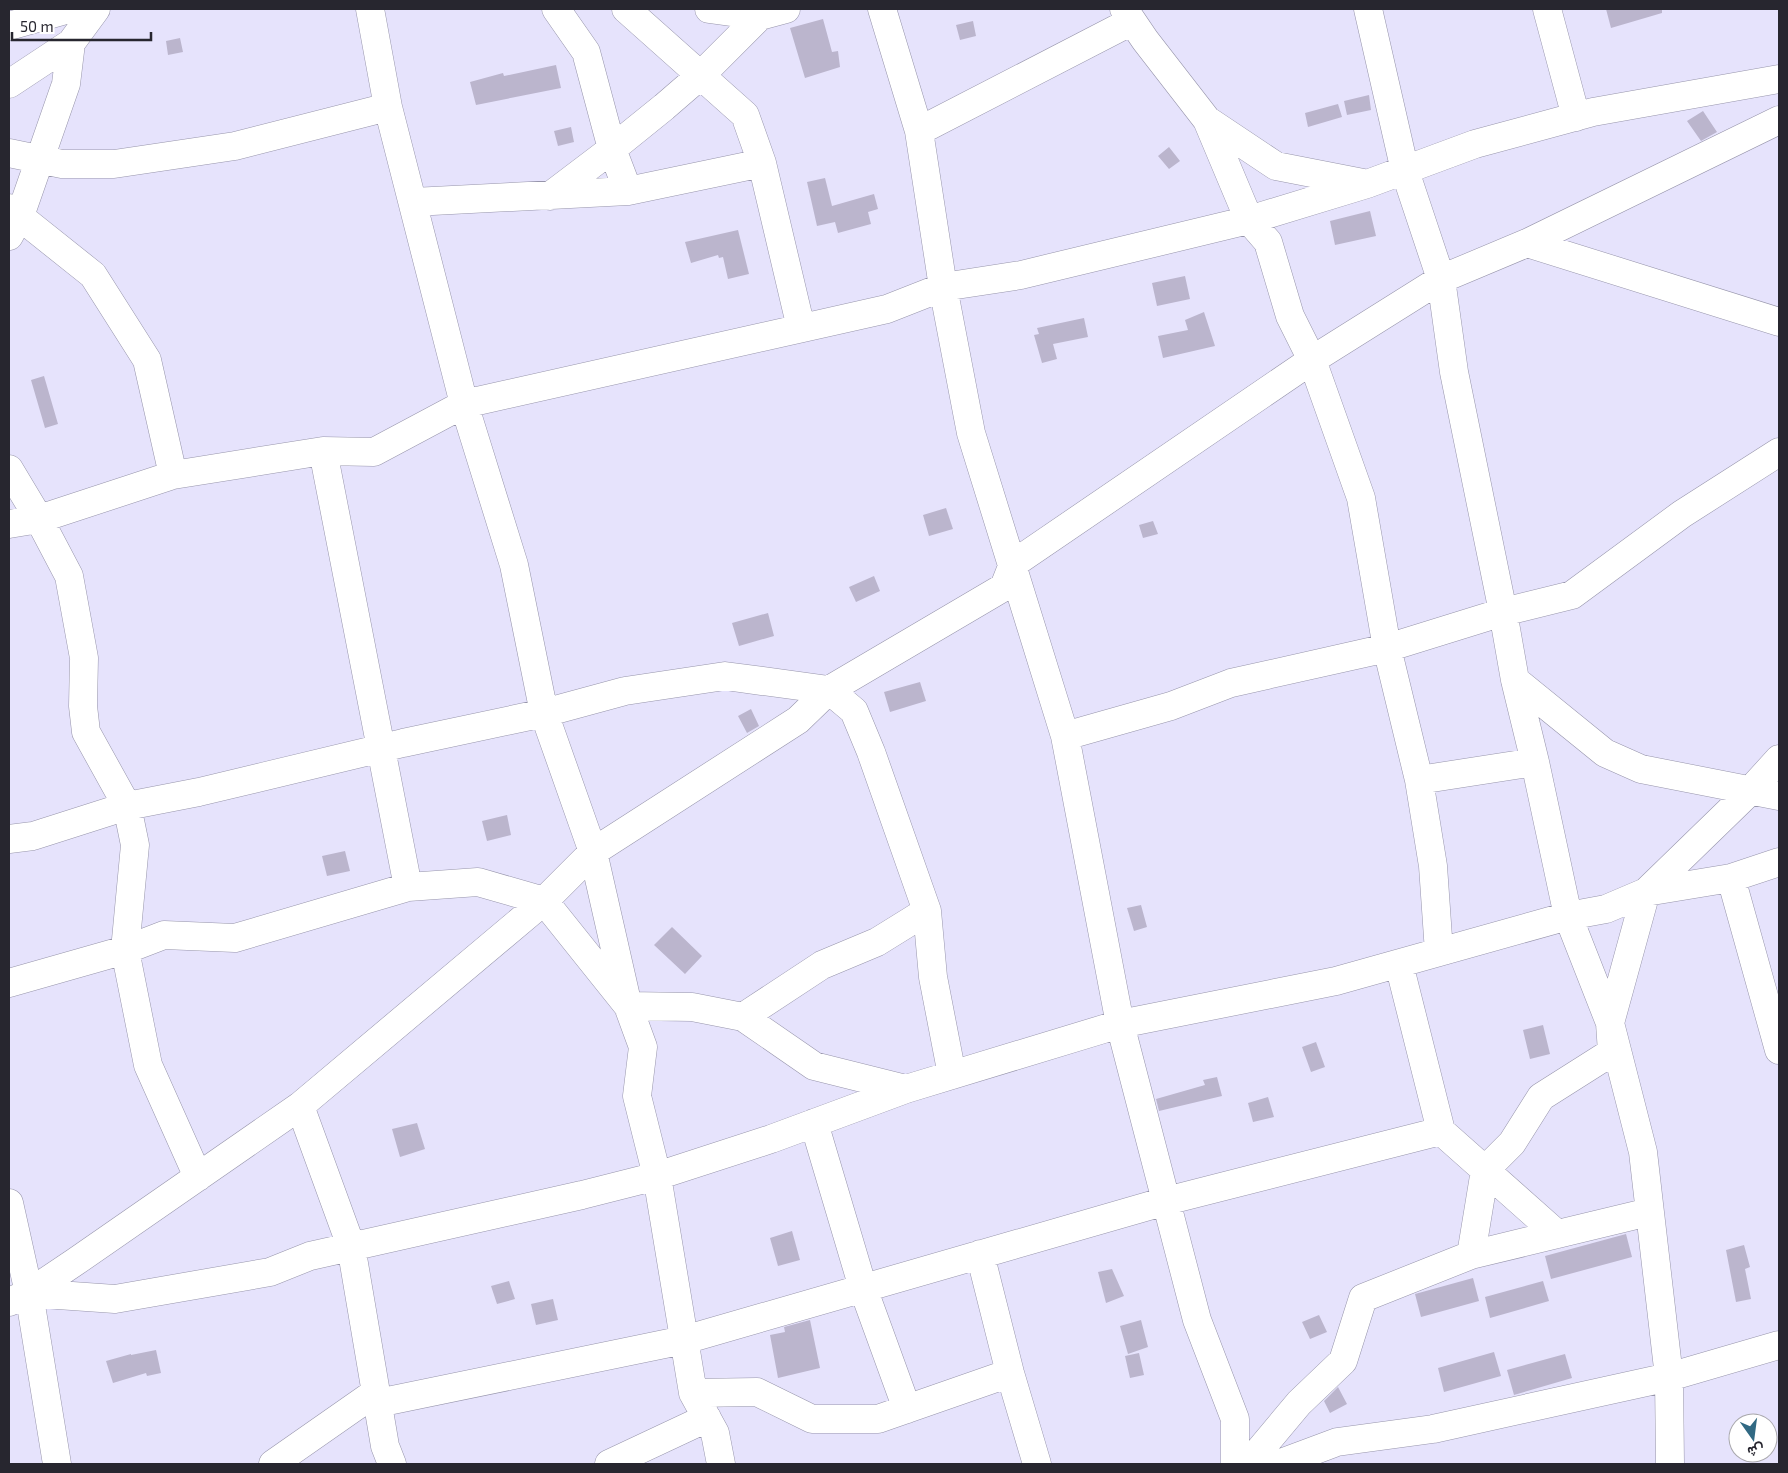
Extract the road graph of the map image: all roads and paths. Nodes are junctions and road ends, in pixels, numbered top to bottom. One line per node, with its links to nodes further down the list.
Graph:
1 (69, 9): 12 (street)
2 (96, 9): 13 (street)
3 (370, 9): 17 (street)
4 (556, 9): 22 (street)
5 (626, 9): 14 (street)
6 (709, 9): 10 (street)
7 (882, 9): 21 (street)
8 (1368, 9): 26 (street)
9 (1547, 9): 18 (street)
10 (773, 13): 14 (street)
11 (1128, 15): 19 (street); 21 (street)
12 (9, 26)
13 (71, 43): 16 (street); 24 (street)
14 (701, 75): 22 (street); 25 (street)
15 (1779, 79): 18 (street)
16 (9, 84)
17 (388, 108): 24 (street); 30 (street)
18 (1576, 117): 26 (street)
19 (1207, 120): 27 (street); 32 (street)
20 (1779, 120): 33 (street)
21 (919, 131): 35 (street)
22 (612, 150): 28 (street); 29 (street)
23 (9, 152): 24 (street)
24 (41, 159): 31 (street)
25 (762, 162): 28 (street); 37 (street)
26 (1405, 171): 27 (street); 34 (street)
27 (1367, 184): 32 (street)
28 (628, 191): 29 (street)
29 (550, 196): 30 (street)
30 (413, 202): 39 (street)
31 (13, 220): 43 (street)
32 (1250, 220): 35 (street); 38 (street)
33 (1527, 244): 34 (street); 36 (street)
34 (1441, 279): 38 (street); 47 (street)
35 (943, 286): 37 (street); 46 (street)
36 (1779, 322)
37 (801, 328): 39 (street)
38 (1312, 360): 46 (street); 48 (street)
39 (464, 404): 40 (street); 51 (street)
40 (323, 451): 43 (street); 53 (street)
41 (1779, 452): 47 (street)
42 (9, 469): 44 (street)
43 (173, 475): 44 (street)
44 (39, 519): 45 (street); 59 (street)
45 (9, 524)
46 (1012, 564): 50 (street); 52 (street)
47 (1503, 612): 48 (street); 49 (street)
48 (1387, 648): 52 (street); 56 (street)
49 (1515, 680): 55 (street); 57 (street)
50 (829, 690): 51 (street); 61 (street); 67 (street)
51 (544, 713): 53 (street); 61 (street)
52 (1065, 736): 76 (street)
53 (380, 748): 59 (street); 64 (street)
54 (1779, 759): 57 (street)
55 (1535, 762): 56 (street); 68 (street)
56 (1419, 780): 70 (street)
57 (1748, 792): 58 (street); 65 (street)
58 (1779, 796)
59 (127, 806): 60 (street); 69 (street)
60 (9, 839)
61 (594, 852): 66 (street); 73 (street)
62 (1779, 862): 63 (street)
63 (1731, 878): 65 (street); 77 (street)
64 (408, 887): 66 (street); 69 (street)
65 (1646, 892): 68 (street); 75 (street)
66 (544, 901): 73 (street); 80 (street)
67 (927, 912): 74 (street); 78 (street)
68 (1568, 916): 70 (street); 75 (street)
69 (125, 950): 72 (street); 85 (street)
70 (1439, 952): 71 (street)
71 (1399, 964): 76 (street); 82 (street)
72 (9, 983)
73 (628, 1006): 74 (street); 84 (street)
74 (744, 1017): 79 (street)
75 (1610, 1023): 83 (street); 88 (street)
76 (1120, 1024): 78 (street); 86 (street)
77 (1779, 1050)
78 (952, 1075): 79 (street)
79 (906, 1089): 81 (street)
80 (300, 1106): 85 (street); 90 (street)
81 (814, 1123): 84 (street); 93 (street)
82 (1441, 1131): 83 (street); 86 (street)
83 (1485, 1170): 89 (street); 92 (street)
84 (656, 1176): 90 (street); 95 (street)
85 (198, 1177): 94 (street)
86 (1166, 1201): 91 (street); 109 (street)
87 (9, 1202): 94 (street)
88 (1649, 1212): 89 (street); 98 (street)
89 (1557, 1234): 92 (street)
90 (351, 1246): 94 (street); 100 (street)
91 (980, 1254): 93 (street); 97 (street)
92 (1471, 1254): 110 (street)
93 (862, 1288): 95 (street); 101 (street)
94 (19, 1298): 103 (street)
95 (684, 1340): 99 (street); 100 (street)
96 (1779, 1345): 98 (street)
97 (1010, 1374): 101 (street); 108 (street)
98 (1669, 1377): 111 (street); 112 (street)
99 (693, 1392): 101 (street); 102 (street)
100 (377, 1398): 104 (street); 105 (street)
101 (907, 1409)
102 (707, 1418): 106 (street); 107 (street)
103 (57, 1464)
104 (273, 1464)
105 (392, 1464)
106 (609, 1464)
107 (721, 1464)
108 (1037, 1464)
109 (1234, 1464)
110 (1248, 1464)
111 (1278, 1464)
112 (1670, 1464)

